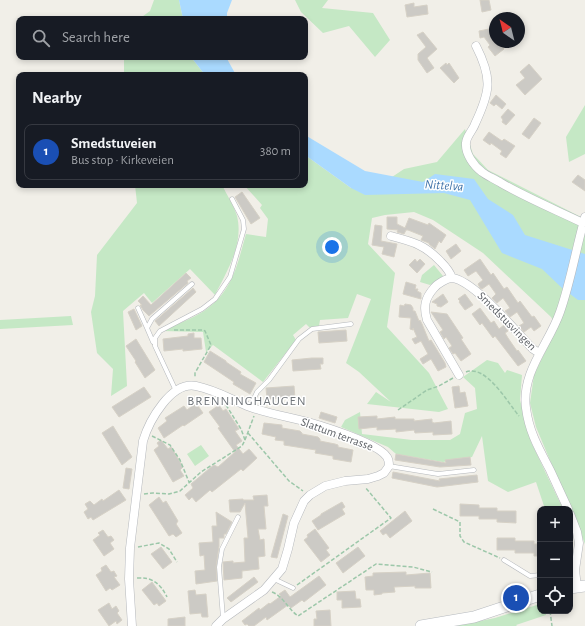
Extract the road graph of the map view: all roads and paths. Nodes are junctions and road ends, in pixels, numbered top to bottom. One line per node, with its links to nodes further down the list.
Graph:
1 (476, 46): 3 (street)
2 (232, 199): 11 (lane)
3 (583, 223): 12 (street)
4 (391, 236): 5 (street)
5 (452, 278): 12 (street, Smedstusvingen); 13 (street)
6 (192, 284): 9 (lane)
7 (138, 308): 9 (lane)
8 (351, 324): 17 (lane)
9 (147, 328): 11 (lane)
10 (174, 330): 14 (path)
11 (155, 346): 15 (lane)
12 (539, 353): 19 (street)
13 (459, 375): 18 (path); 19 (path)
14 (196, 386): 15 (street); 16 (street, Slattum terrasse)
15 (176, 392): 20 (street)
16 (221, 394): 17 (street, Slattum terrasse); 22 (path)
17 (253, 408): 21 (path); 23 (street, Slattum terrasse)
18 (398, 410)
19 (530, 428): 29 (street)
20 (145, 433): 26 (path); 28 (street)
21 (248, 433): 22 (path); 27 (path)
22 (245, 440): 26 (path)
23 (389, 466): 24 (lane); 25 (street)
24 (474, 470)
25 (358, 480): 27 (street); 42 (path)
26 (189, 482): 28 (path)
27 (310, 495): 40 (street)
28 (136, 496): 33 (street)
29 (567, 506)
30 (433, 509): 34 (path)
31 (238, 517): 47 (lane)
32 (573, 522): 36 (street)
33 (130, 548): 35 (path); 39 (street)
34 (504, 560): 38 (lane)
35 (176, 562)
36 (573, 570): 41 (street)
37 (432, 572): 43 (path)
38 (537, 575)
39 (129, 579): 45 (path); 48 (street)
40 (273, 579): 42 (lane); 43 (street)
41 (577, 587)
42 (293, 588)
43 (264, 590): 47 (street)
44 (537, 596): 50 (main road)
45 (167, 597)
46 (550, 614): 51 (path)
47 (224, 618): 49 (street)
48 (132, 626)
49 (216, 626)
50 (421, 626)
51 (552, 626)

